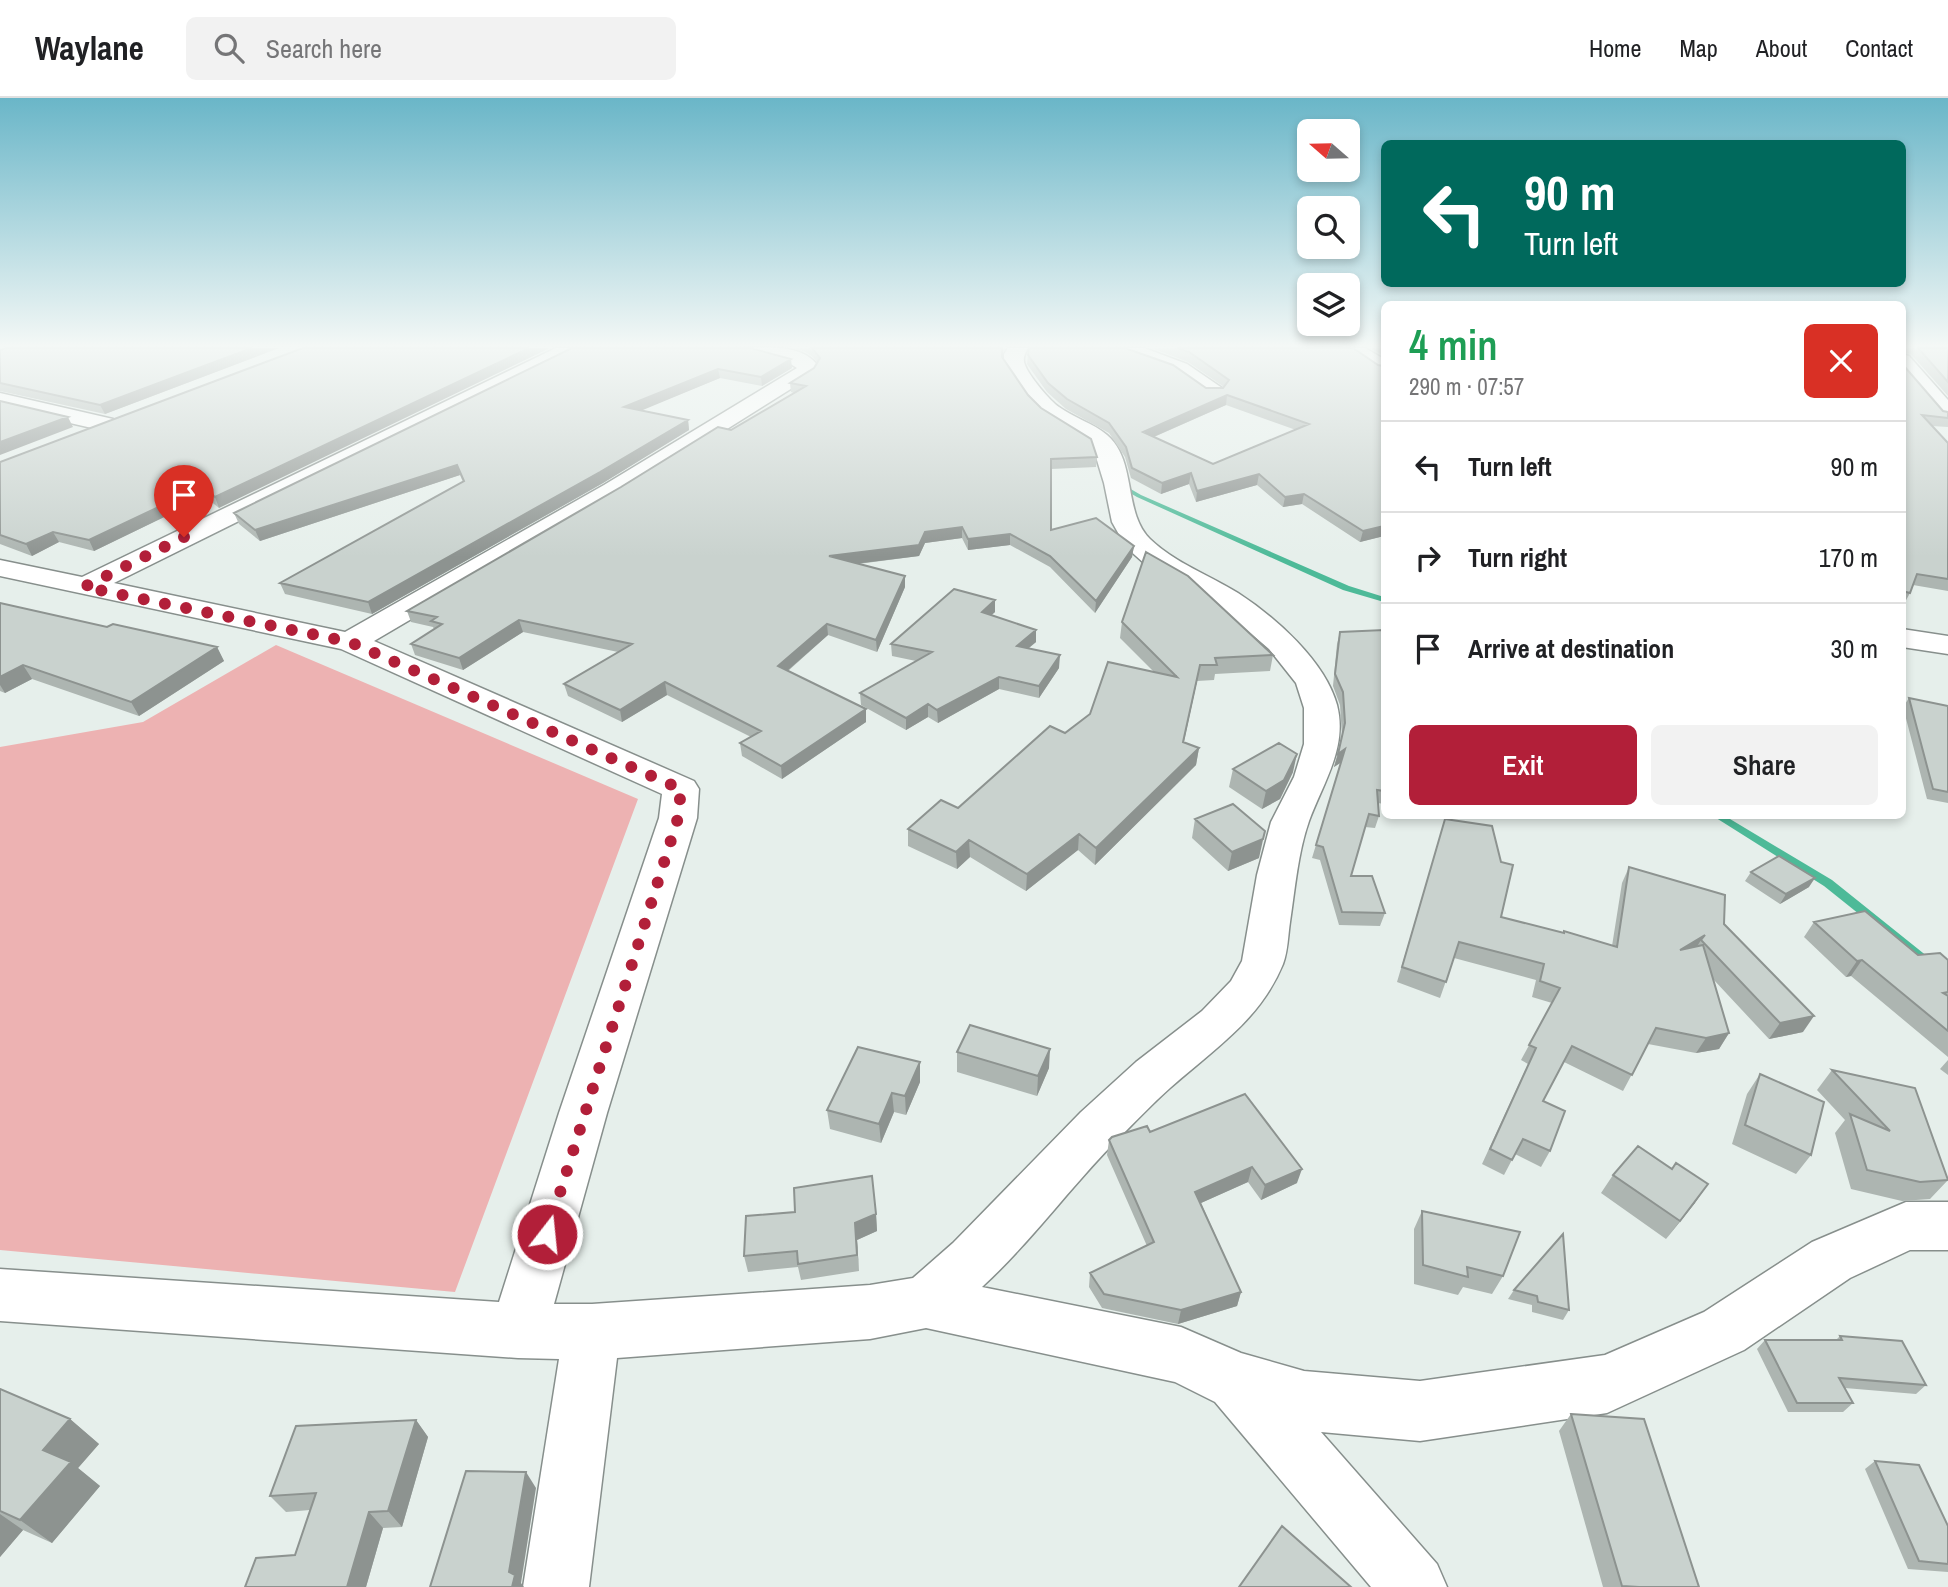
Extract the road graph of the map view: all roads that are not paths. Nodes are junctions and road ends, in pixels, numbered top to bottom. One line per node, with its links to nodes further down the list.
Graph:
1 (77, 417): 6 (street)
2 (123, 417): 6 (street)
3 (430, 417): 9 (street)
4 (730, 417): 11 (street)
5 (1061, 417): 15 (street)
6 (105, 424): 7 (street)
7 (70, 438)
8 (0, 568): 9 (street)
9 (84, 587): 11 (street)
10 (1906, 639): 12 (street)
11 (350, 642): 16 (street)
12 (1948, 645)
13 (1948, 1226): 18 (street)
14 (0, 1295): 16 (street)
15 (926, 1302): 17 (street); 18 (street)
16 (518, 1331): 17 (street)
17 (592, 1332): 19 (street)
18 (1236, 1381): 20 (street)
19 (556, 1587)
20 (1414, 1587)

